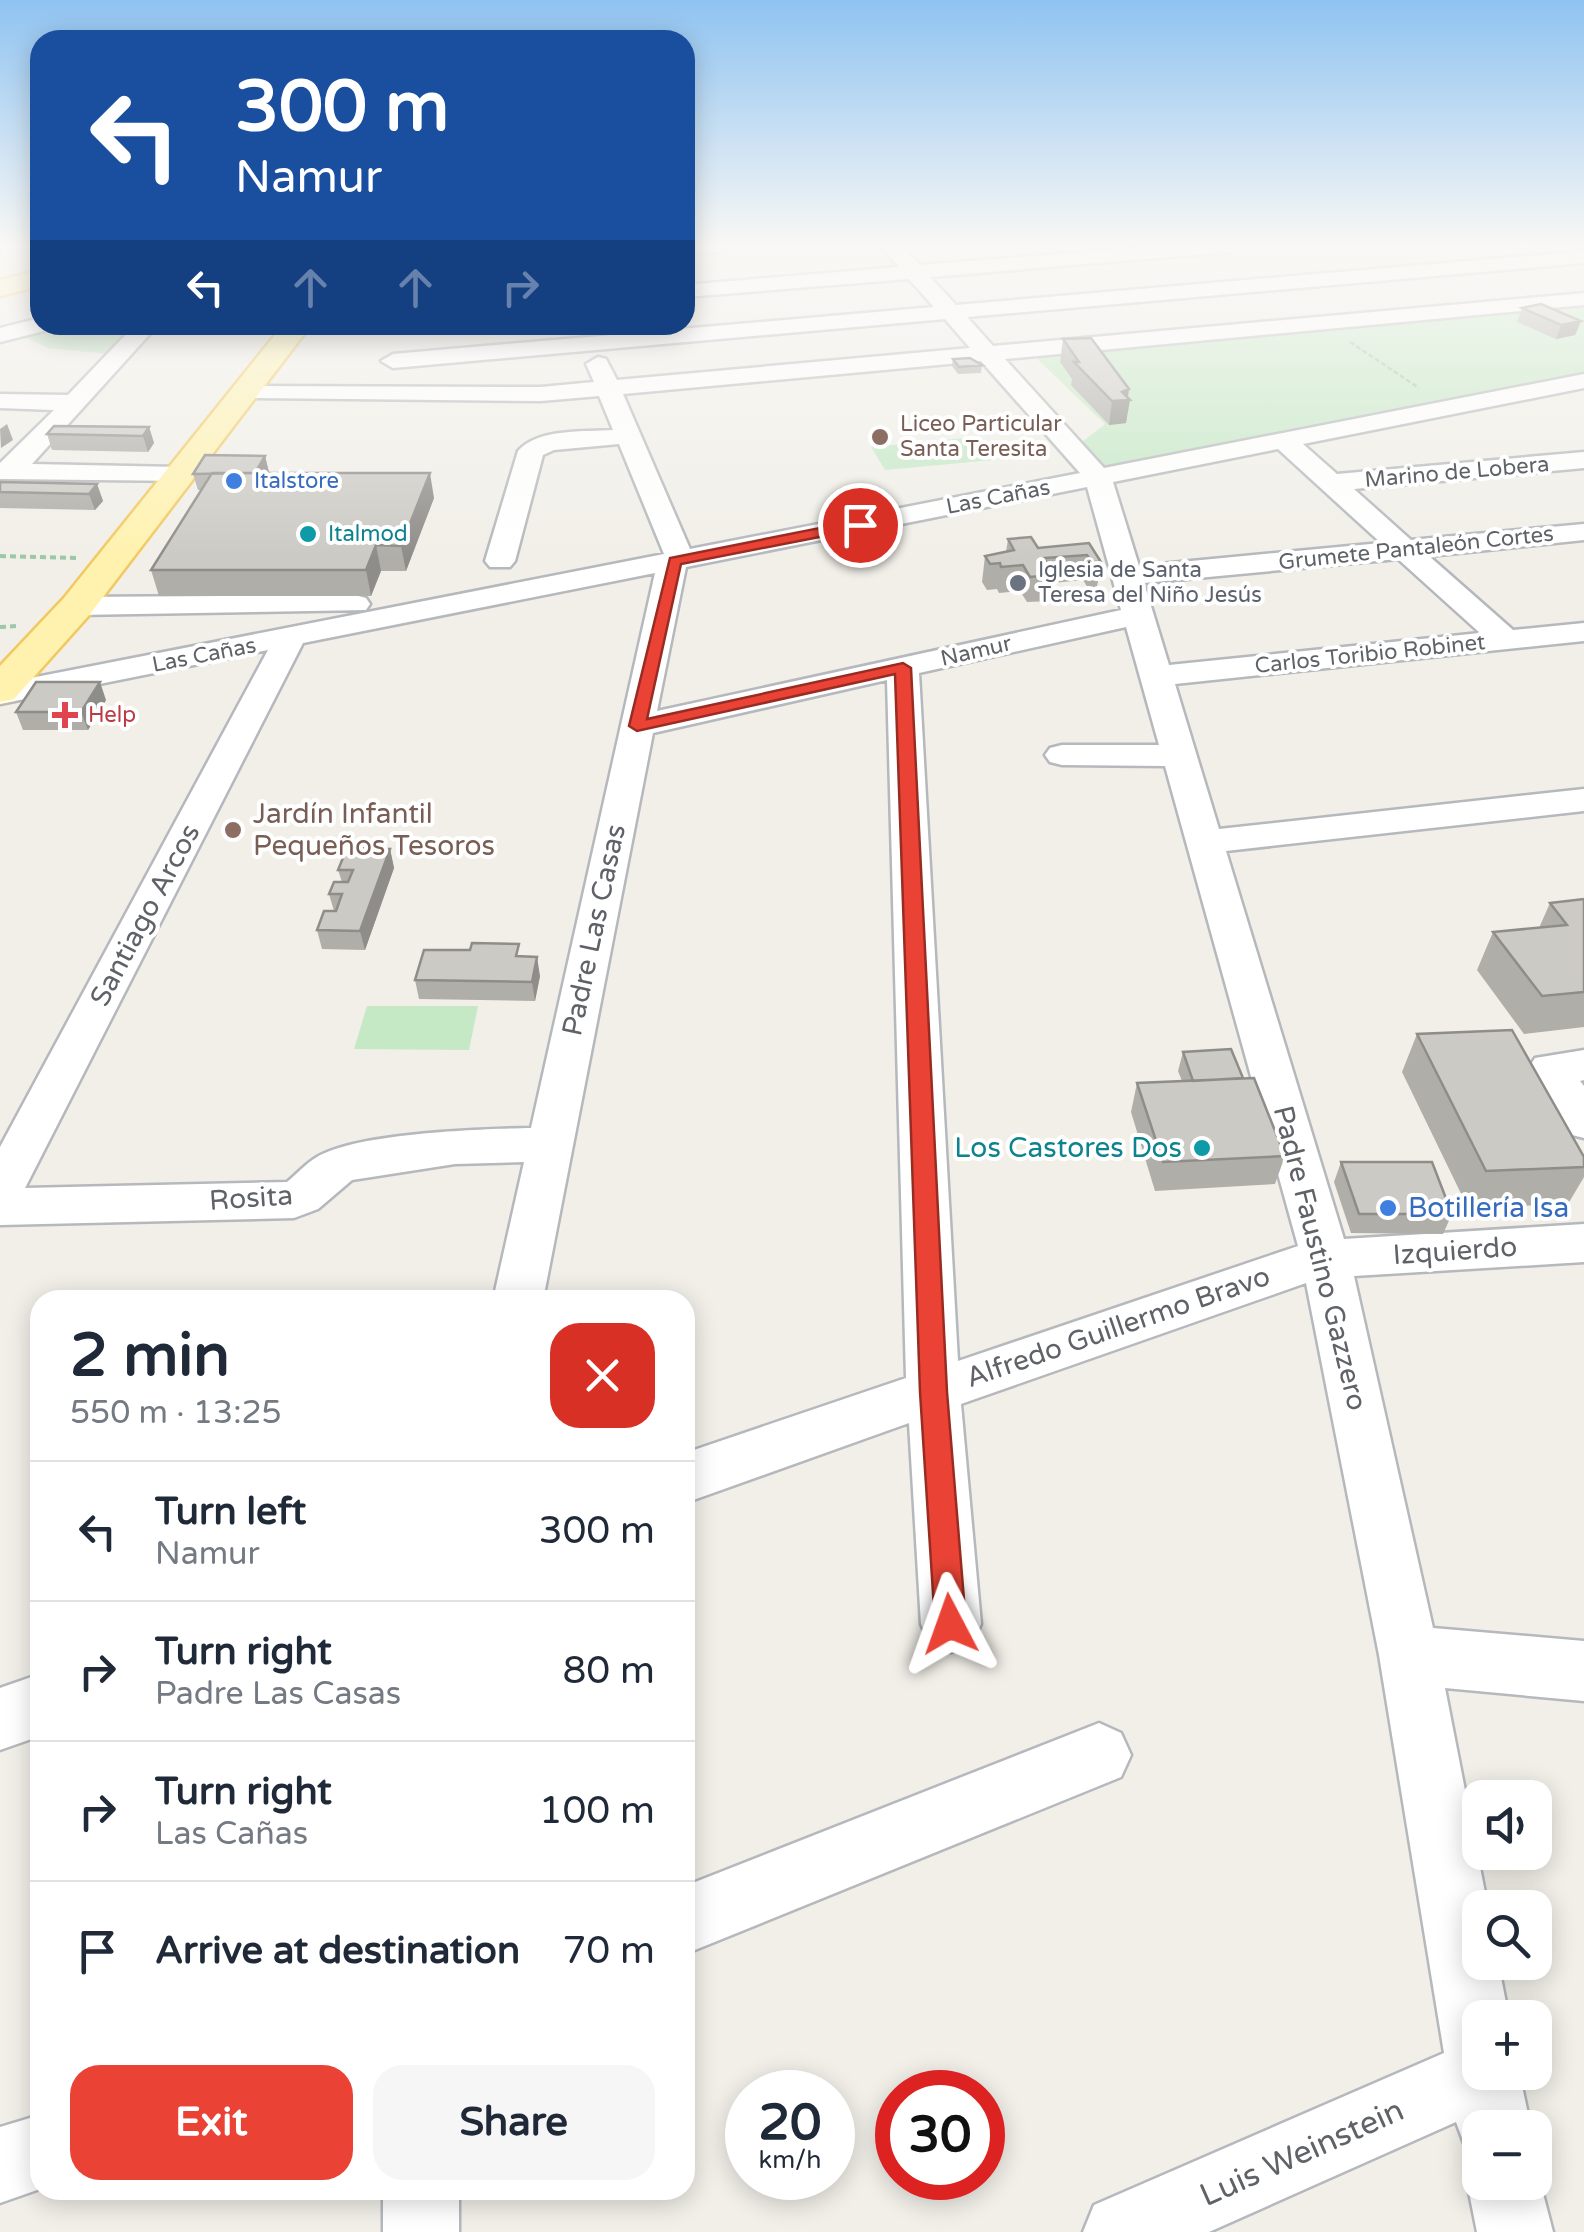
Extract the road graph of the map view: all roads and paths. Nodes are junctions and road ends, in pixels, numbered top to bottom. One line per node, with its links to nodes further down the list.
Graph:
1 (122, 350): 19 (street)
2 (256, 350): 25 (main road)
3 (277, 350): 16 (main road)
4 (400, 350): 11 (street)
5 (470, 350): 11 (street)
6 (592, 350): 14 (street)
7 (986, 350): 10 (street)
8 (1041, 350): 10 (street)
9 (1369, 350): 15 (path)
10 (989, 354): 14 (street); 26 (street)
11 (393, 361): 17 (street)
12 (1584, 381): 13 (street, Las Cañas)
13 (1554, 387): 20 (street); 22 (street, Las Cañas)
14 (608, 388): 17 (street); 21 (street)
15 (1427, 389)
16 (245, 391): 17 (street); 25 (main road)
17 (372, 394)
18 (0, 401): 19 (street)
19 (73, 403): 24 (street)
20 (1584, 411)
21 (628, 436): 32 (street); 33 (street)
22 (1283, 440): 26 (street, Las Cañas); 27 (street)
23 (1584, 460): 27 (street, Marino de Lobera)
24 (6, 471): 25 (street)
25 (166, 475): 31 (main road); 36 (main road)
26 (1098, 478): 33 (street, Las Cañas); 35 (street, Padre Faustino Gazzero)
27 (1331, 483): 29 (street)
28 (1584, 532): 29 (street, Grumete Pantaleón Cortes)
29 (1405, 550): 35 (street, Grumete Pantaleón Cortes); 39 (street)
30 (0, 556): 31 (path)
31 (82, 558): 42 (main road)
32 (500, 561)
33 (675, 561): 38 (street, Las Cañas); 43 (street, Padre Las Casas)
34 (426, 586): 36 (street)
35 (1134, 595): 40 (street, Namur); 41 (street, Padre Faustino Gazzero)
36 (77, 606): 42 (main road)
37 (1584, 632): 39 (street, Carlos Toribio Robinet)
38 (290, 638): 42 (street, Las Cañas); 51 (street, Santiago Arcos)
39 (1506, 640): 41 (street, Carlos Toribio Robinet)
40 (903, 668): 43 (street, Namur); 56 (street)
41 (1156, 676): 45 (street, Padre Faustino Gazzero)
42 (5, 684)
43 (637, 726): 50 (street, Padre Las Casas)
44 (1062, 754): 45 (street)
45 (1178, 756): 47 (street, Padre Faustino Gazzero)
46 (1584, 800): 47 (street)
47 (1204, 842): 54 (street, Padre Faustino Gazzero)
48 (1567, 1067): 49 (street)
49 (1584, 1122)
50 (548, 1144): 52 (street, Rosita); 55 (street, Padre Las Casas)
51 (0, 1191)
52 (0, 1207)
53 (1584, 1243): 54 (street, Izquierdo)
54 (1326, 1260): 56 (street, Alfredo Guillermo Bravo); 59 (street, Padre Faustino Gazzero)
55 (520, 1290)
56 (933, 1392): 57 (street, Alfredo Guillermo Bravo); 58 (street)
57 (695, 1475)
58 (950, 1624)
59 (1410, 1655): 60 (street); 65 (street, Padre Faustino Gazzero)
60 (1584, 1670)
61 (30, 1708): 62 (street)
62 (0, 1719)
63 (1100, 1755): 64 (street)
64 (695, 1916)
65 (1471, 2000)
66 (1462, 2082): 72 (street, Luis Weinstein)
67 (30, 2155): 68 (street)
68 (0, 2165)
69 (421, 2200): 71 (street)
70 (1510, 2200): 73 (street)
71 (422, 2232)
72 (1121, 2232)
73 (1516, 2232)

